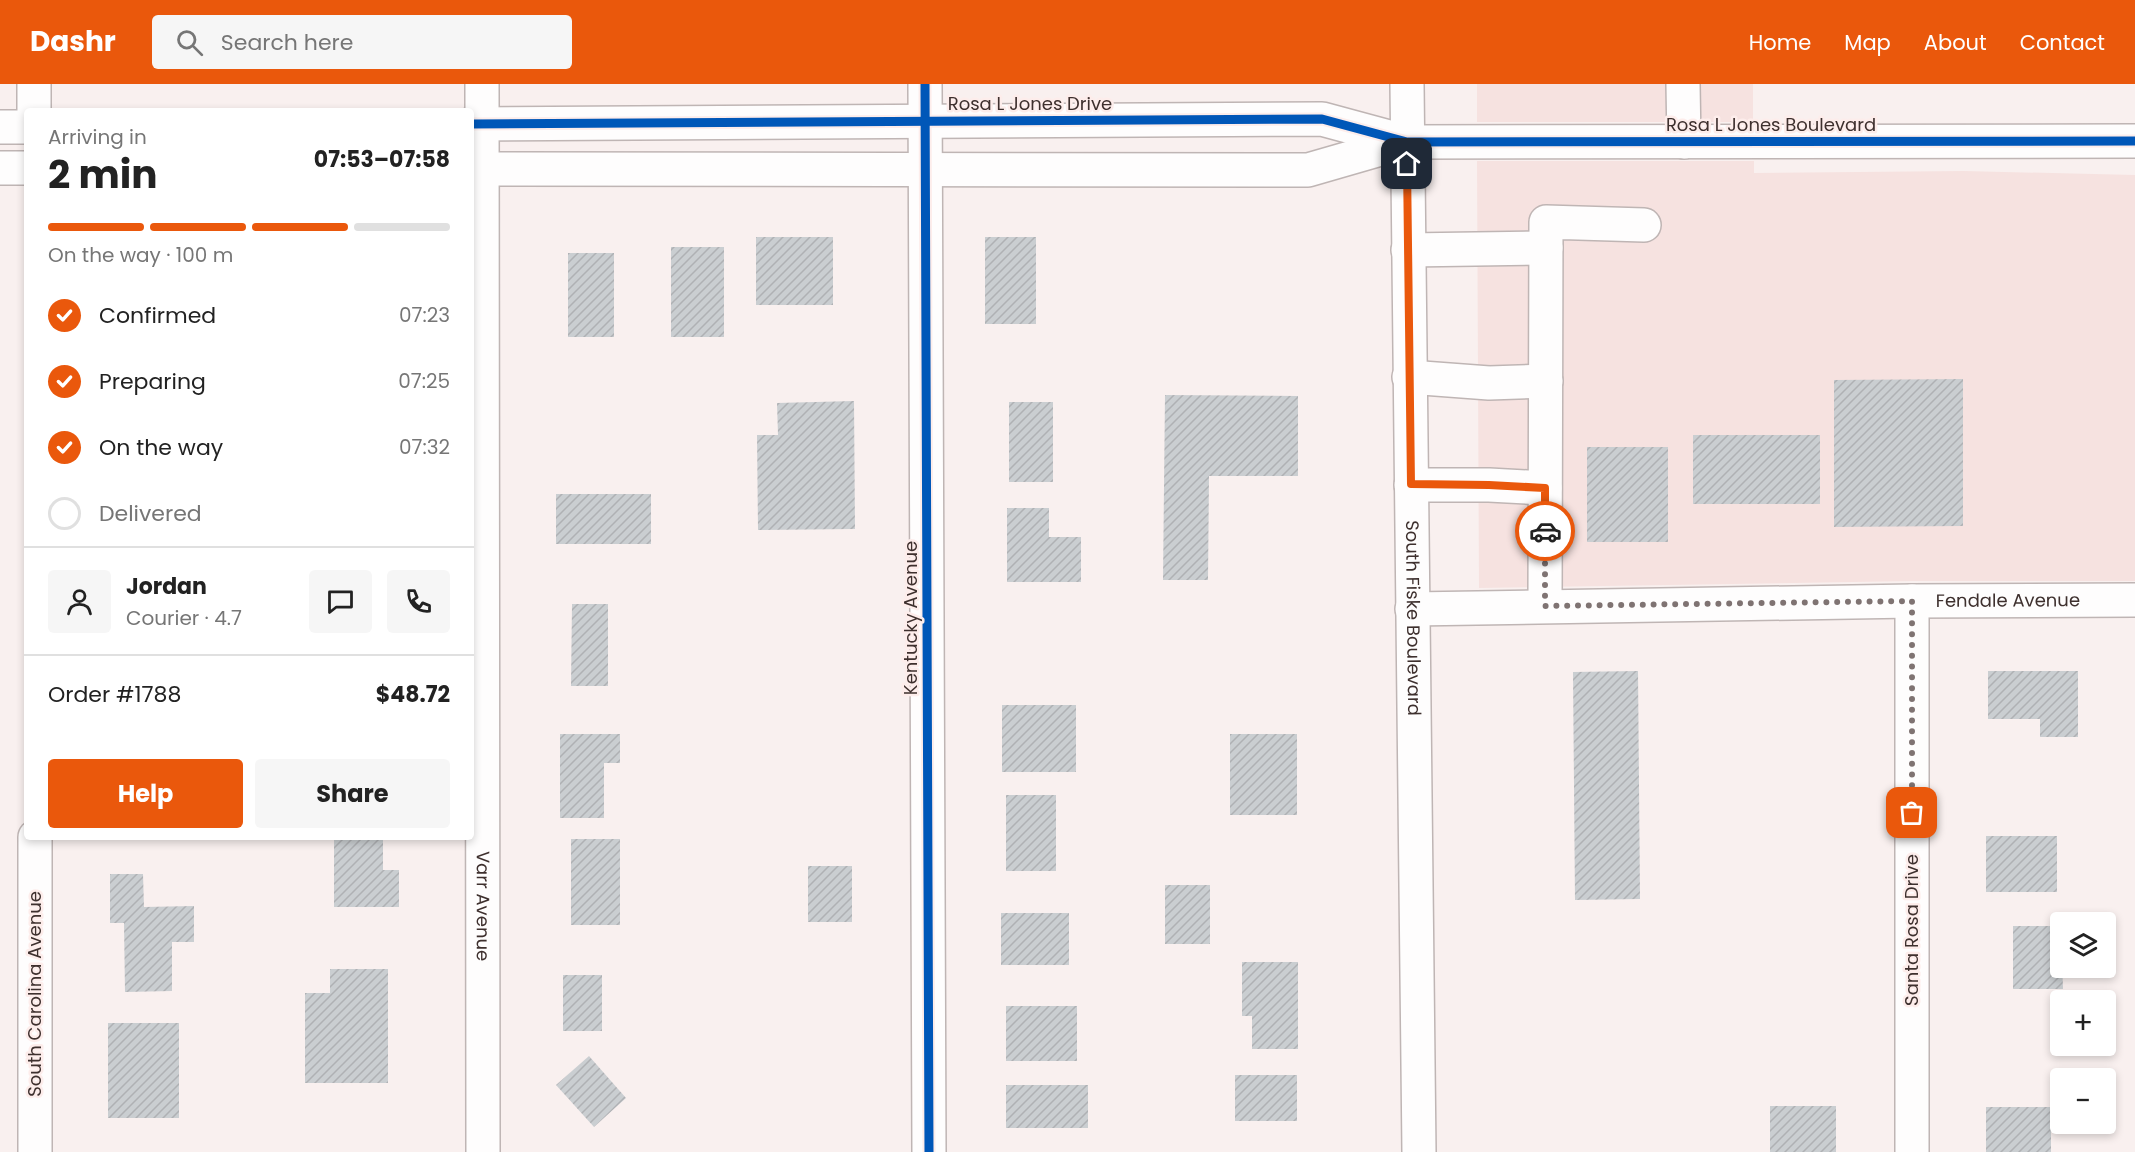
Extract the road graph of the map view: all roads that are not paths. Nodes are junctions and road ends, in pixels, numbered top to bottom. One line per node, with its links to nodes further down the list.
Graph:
1 (34, 84): 6 (street)
2 (482, 84): 8 (street, Varr Avenue)
3 (926, 84): 7 (street, Kentucky Avenue)
4 (1407, 84): 12 (street, South Fiske Boulevard)
5 (1683, 84): 13 (street)
6 (34, 108)
7 (926, 120): 8 (street, Rosa L Jones Drive); 12 (street, Rosa L Jones Drive); 17 (street, Kentucky Avenue)
8 (476, 124): 16 (street, Varr Avenue)
9 (0, 127): 10 (street)
10 (24, 127)
11 (2135, 141): 13 (street, Rosa L Jones Boulevard)
12 (1407, 142): 13 (street, Rosa L Jones Boulevard); 17 (street); 20 (street, South Fiske Boulevard)
13 (1684, 142)
14 (0, 168): 15 (street)
15 (24, 168)
16 (476, 169): 17 (street); 31 (street, Varr Avenue)
17 (926, 169): 32 (street, Kentucky Avenue)
18 (1644, 225): 19 (street)
19 (1546, 248): 20 (street); 22 (street)
20 (1408, 250): 21 (street, South Fiske Boulevard)
21 (1409, 377): 22 (street); 23 (street, South Fiske Boulevard)
22 (1546, 381): 24 (street)
23 (1411, 484): 24 (street); 28 (street, South Fiske Boulevard)
24 (1545, 488): 27 (street)
25 (2135, 600): 26 (street, Fendale Avenue)
26 (1912, 601): 27 (street, Fendale Avenue); 34 (street, Santa Rosa Drive)
27 (1545, 606): 28 (street, Fendale Avenue)
28 (1412, 609): 33 (street, South Fiske Boulevard)
29 (35, 840): 30 (street, South Carolina Avenue)
30 (35, 1152)
31 (483, 1152)
32 (929, 1152)
33 (1419, 1152)
34 (1912, 1152)

